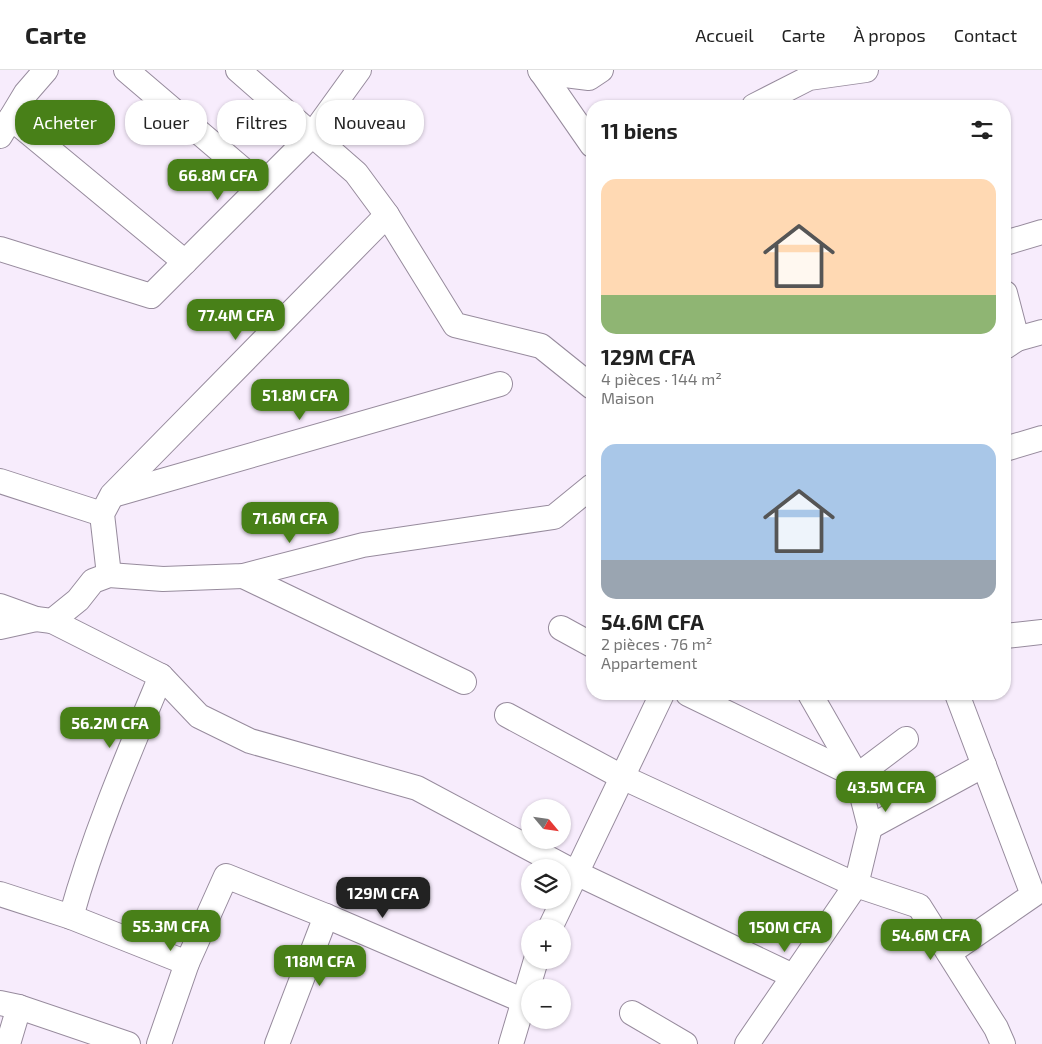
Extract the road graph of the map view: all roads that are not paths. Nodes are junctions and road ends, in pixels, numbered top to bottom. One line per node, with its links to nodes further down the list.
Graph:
1 (46, 70): 10 (street)
2 (126, 70): 13 (street)
3 (238, 70): 11 (street)
4 (360, 70): 11 (street)
5 (601, 70): 7 (street)
6 (866, 70): 8 (street)
7 (540, 71): 12 (street)
8 (810, 73): 9 (street)
9 (764, 100)
10 (6, 127): 18 (street)
11 (312, 135): 13 (street); 14 (street)
12 (586, 136)
13 (261, 185): 18 (street)
14 (387, 215): 21 (street); 27 (street)
15 (1042, 232): 16 (street)
16 (1011, 241)
17 (0, 249): 18 (street)
18 (185, 262)
19 (1042, 332): 20 (street)
20 (1011, 343)
21 (586, 382)
22 (500, 384): 27 (street)
23 (1042, 438): 24 (street)
24 (1011, 447)
25 (0, 481): 27 (street)
26 (586, 491): 29 (street)
27 (107, 505): 28 (street)
28 (108, 575): 29 (street); 31 (street)
29 (244, 576): 38 (street)
30 (0, 606): 31 (street)
31 (44, 620): 32 (street); 37 (street)
32 (0, 627)
33 (560, 628): 36 (street)
34 (1042, 632): 35 (street)
35 (1011, 635)
36 (586, 642)
37 (161, 676): 49 (street); 53 (street)
38 (464, 682)
39 (659, 700): 47 (street)
40 (700, 700): 46 (street)
41 (813, 700): 46 (street)
42 (959, 700): 45 (street)
43 (507, 715): 47 (street)
44 (906, 739): 46 (street)
45 (984, 765): 48 (street); 55 (street)
46 (857, 776): 48 (street)
47 (622, 777): 49 (street); 50 (street)
48 (870, 827): 50 (street)
49 (576, 873): 54 (street); 57 (street)
50 (856, 885): 55 (street); 57 (street)
51 (0, 894): 53 (street)
52 (326, 916): 56 (street); 58 (street); 65 (street)
53 (71, 917): 56 (street)
54 (554, 919)
55 (949, 953): 69 (street)
56 (187, 963): 64 (street)
57 (793, 976): 68 (street)
58 (521, 1000)
59 (9, 1005): 62 (street); 63 (street)
60 (521, 1011): 66 (street)
61 (632, 1013): 67 (street)
62 (8, 1044)
63 (128, 1044)
64 (158, 1044)
65 (277, 1044)
66 (511, 1044)
67 (684, 1044)
68 (746, 1044)
69 (1003, 1044)

